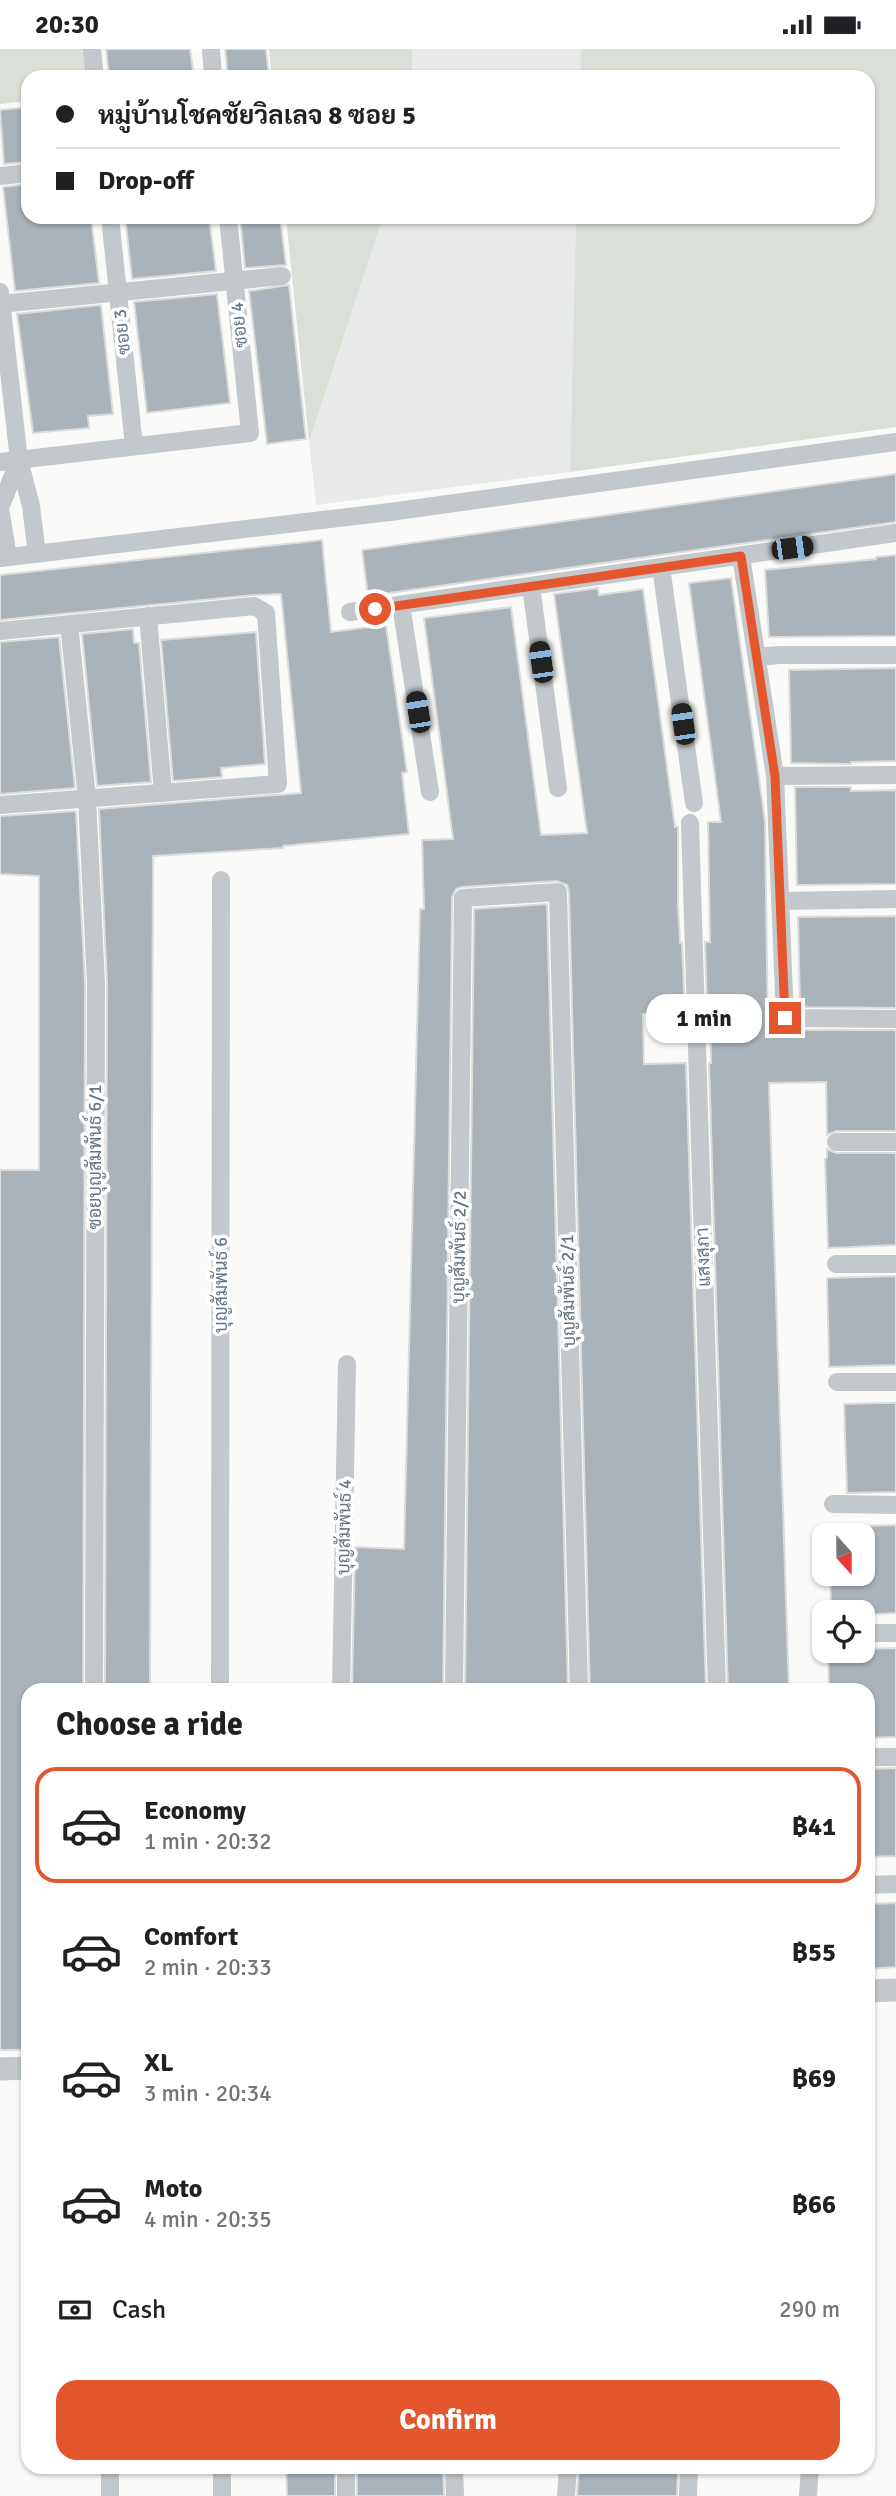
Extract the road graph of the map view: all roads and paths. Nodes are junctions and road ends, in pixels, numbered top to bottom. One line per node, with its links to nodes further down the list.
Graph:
1 (92, 49): 3 (street)
2 (211, 49): 4 (street)
3 (94, 70)
4 (212, 70)
5 (21, 174): 6 (street)
6 (0, 176)
7 (111, 224): 11 (street, ซอย 3)
8 (229, 224): 10 (street, ซอย 4)
9 (282, 276): 10 (street)
10 (234, 281): 11 (street); 14 (street, ซอย 4)
11 (118, 292): 12 (street); 14 (street, ซอย 3)
12 (0, 300): 15 (street)
13 (896, 442): 18 (street)
14 (134, 446): 15 (street)
15 (19, 460): 16 (street); 18 (street); 20 (street)
16 (0, 462)
17 (896, 533): 19 (street)
18 (37, 554): 20 (street)
19 (741, 556): 21 (street); 29 (street)
20 (4, 558)
21 (661, 567): 22 (street); 36 (street)
22 (531, 586): 23 (street); 32 (street)
23 (401, 605): 24 (street); 33 (street)
24 (350, 613)
25 (148, 617): 26 (street); 34 (street); 34 (street)
26 (69, 624): 27 (street); 35 (street, ซอยบุญสัมพันธ์ 6/1)
27 (0, 631)
28 (896, 655): 29 (street)
29 (757, 657): 31 (street)
30 (896, 775): 31 (street)
31 (775, 776): 42 (street)
32 (558, 788)
33 (430, 792)
34 (163, 793): 35 (street)
35 (87, 798): 37 (street); 55 (street, ซอยบุญสัมพันธ์ 6/1)
36 (694, 803)
37 (0, 805)
38 (690, 823): 60 (street, แสงสุภา)
39 (221, 880): 56 (street, บุญสัมพันธ์ 6)
40 (558, 892): 58 (street, บุญสัมพันธ์ 2/2); 59 (street, บุญสัมพันธ์ 2/1)
41 (896, 899): 42 (street)
42 (782, 901): 43 (street)
43 (896, 1019)
44 (836, 1142): 45 (street)
45 (896, 1142)
46 (836, 1264): 47 (street)
47 (896, 1264)
48 (347, 1364): 57 (street, บุญสัมพันธ์ 4)
49 (836, 1382): 50 (street)
50 (896, 1383)
51 (833, 1504): 52 (street)
52 (896, 1505)
53 (875, 1633): 54 (street)
54 (896, 1633)
55 (94, 1683)
56 (220, 1683)
57 (341, 1683)
58 (454, 1683)
59 (579, 1683)
60 (717, 1683)
61 (875, 1757): 62 (street)
62 (896, 1757)
63 (896, 1884): 64 (street)
64 (875, 1885)
65 (896, 1990): 66 (street)
66 (875, 1991)
67 (21, 2068): 68 (street)
68 (0, 2069)
69 (110, 2474): 76 (street)
70 (222, 2474): 77 (street)
71 (346, 2474): 78 (street)
72 (454, 2474): 79 (street)
73 (568, 2474): 80 (street)
74 (689, 2474): 81 (street)
75 (810, 2474): 82 (street)
76 (110, 2496)
77 (222, 2496)
78 (346, 2496)
79 (455, 2496)
80 (566, 2496)
81 (688, 2496)
82 (808, 2496)

